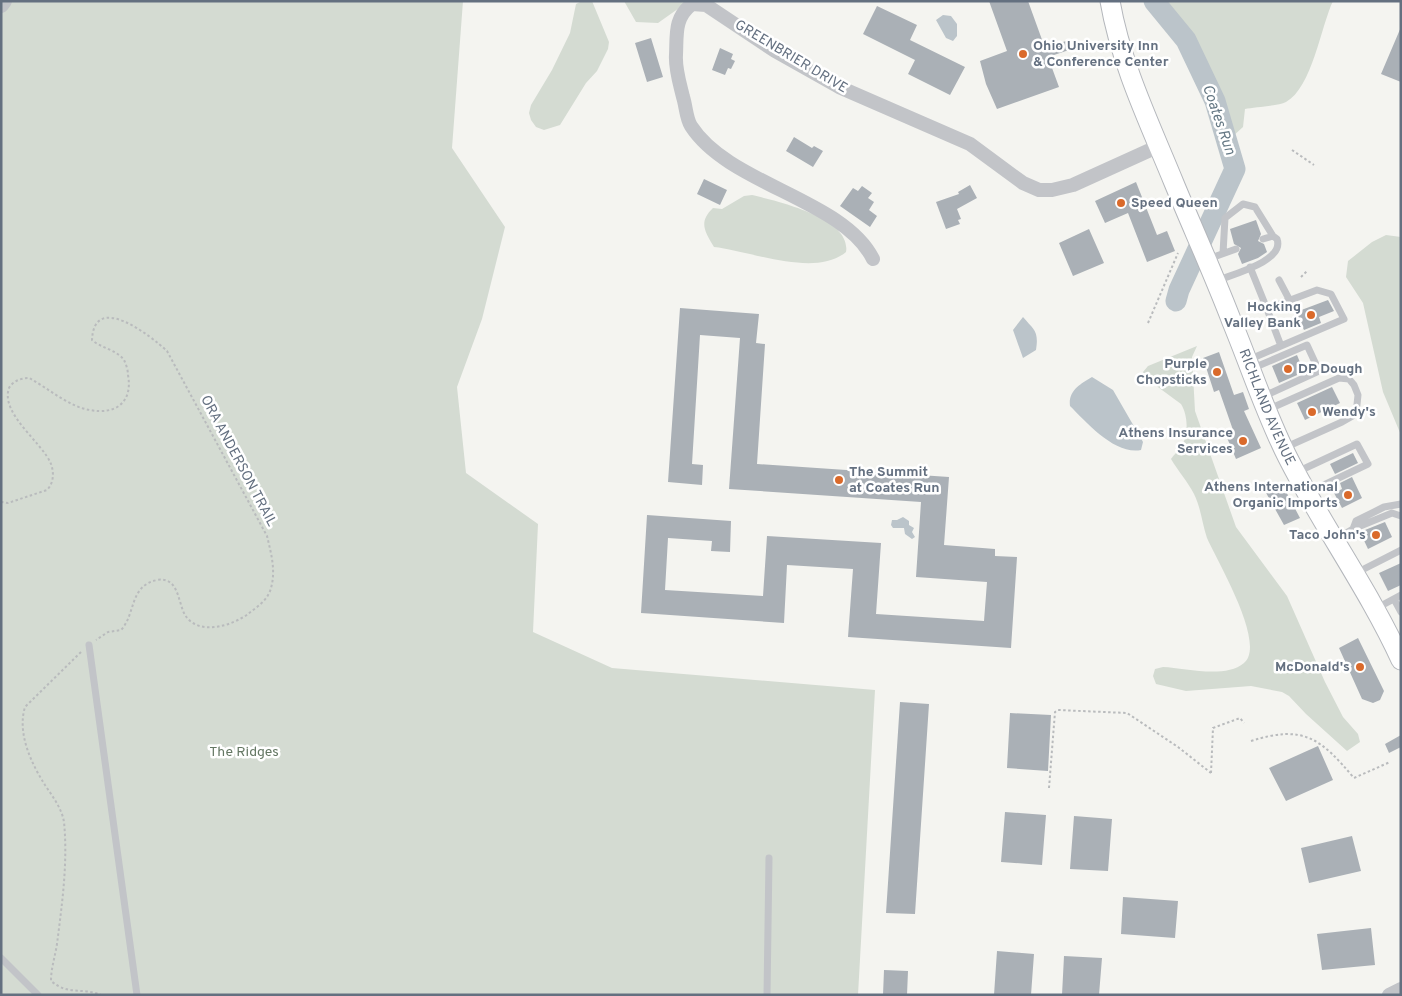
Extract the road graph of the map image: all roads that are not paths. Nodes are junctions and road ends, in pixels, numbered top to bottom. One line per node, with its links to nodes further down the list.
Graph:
1 (4, 1): 3 (street)
2 (1110, 1): 4 (main road, RICHLAND AVENUE)
3 (1, 5)
4 (1159, 146): 8 (main road, RICHLAND AVENUE); 9 (street, GREENBRIER DRIVE)
5 (1273, 236): 6 (lane); 8 (lane); 10 (lane)
6 (1263, 239)
7 (1236, 248): 8 (lane)
8 (1215, 257): 12 (main road, RICHLAND AVENUE)
9 (873, 259)
10 (1250, 267): 12 (lane); 14 (lane)
11 (1279, 280): 13 (lane)
12 (1216, 281): 16 (main road, RICHLAND AVENUE)
13 (1289, 299): 14 (lane); 15 (lane)
14 (1267, 309): 15 (lane)
15 (1280, 346): 16 (lane)
16 (1249, 365): 17 (main road, RICHLAND AVENUE); 17 (lane)
17 (1264, 403): 18 (main road, RICHLAND AVENUE); 18 (lane)
18 (1283, 448): 19 (main road, RICHLAND AVENUE)
19 (1296, 473): 20 (main road, RICHLAND AVENUE); 20 (lane)
20 (1307, 493): 24 (main road, RICHLAND AVENUE)
21 (1401, 504): 23 (lane)
22 (1401, 516): 23 (lane)
23 (1353, 529): 24 (lane)
24 (1333, 541): 26 (main road, RICHLAND AVENUE)
25 (1401, 550): 26 (lane)
26 (1354, 574): 28 (main road, RICHLAND AVENUE)
27 (1397, 597): 28 (lane); 29 (lane)
28 (1374, 609): 31 (main road, RICHLAND AVENUE)
29 (1401, 612)
30 (89, 645): 36 (lane)
31 (1401, 660)
32 (769, 858): 37 (lane)
33 (1, 958): 35 (lane)
34 (1401, 989): 38 (street)
35 (38, 995)
36 (137, 995)
37 (767, 995)
38 (1390, 995)

